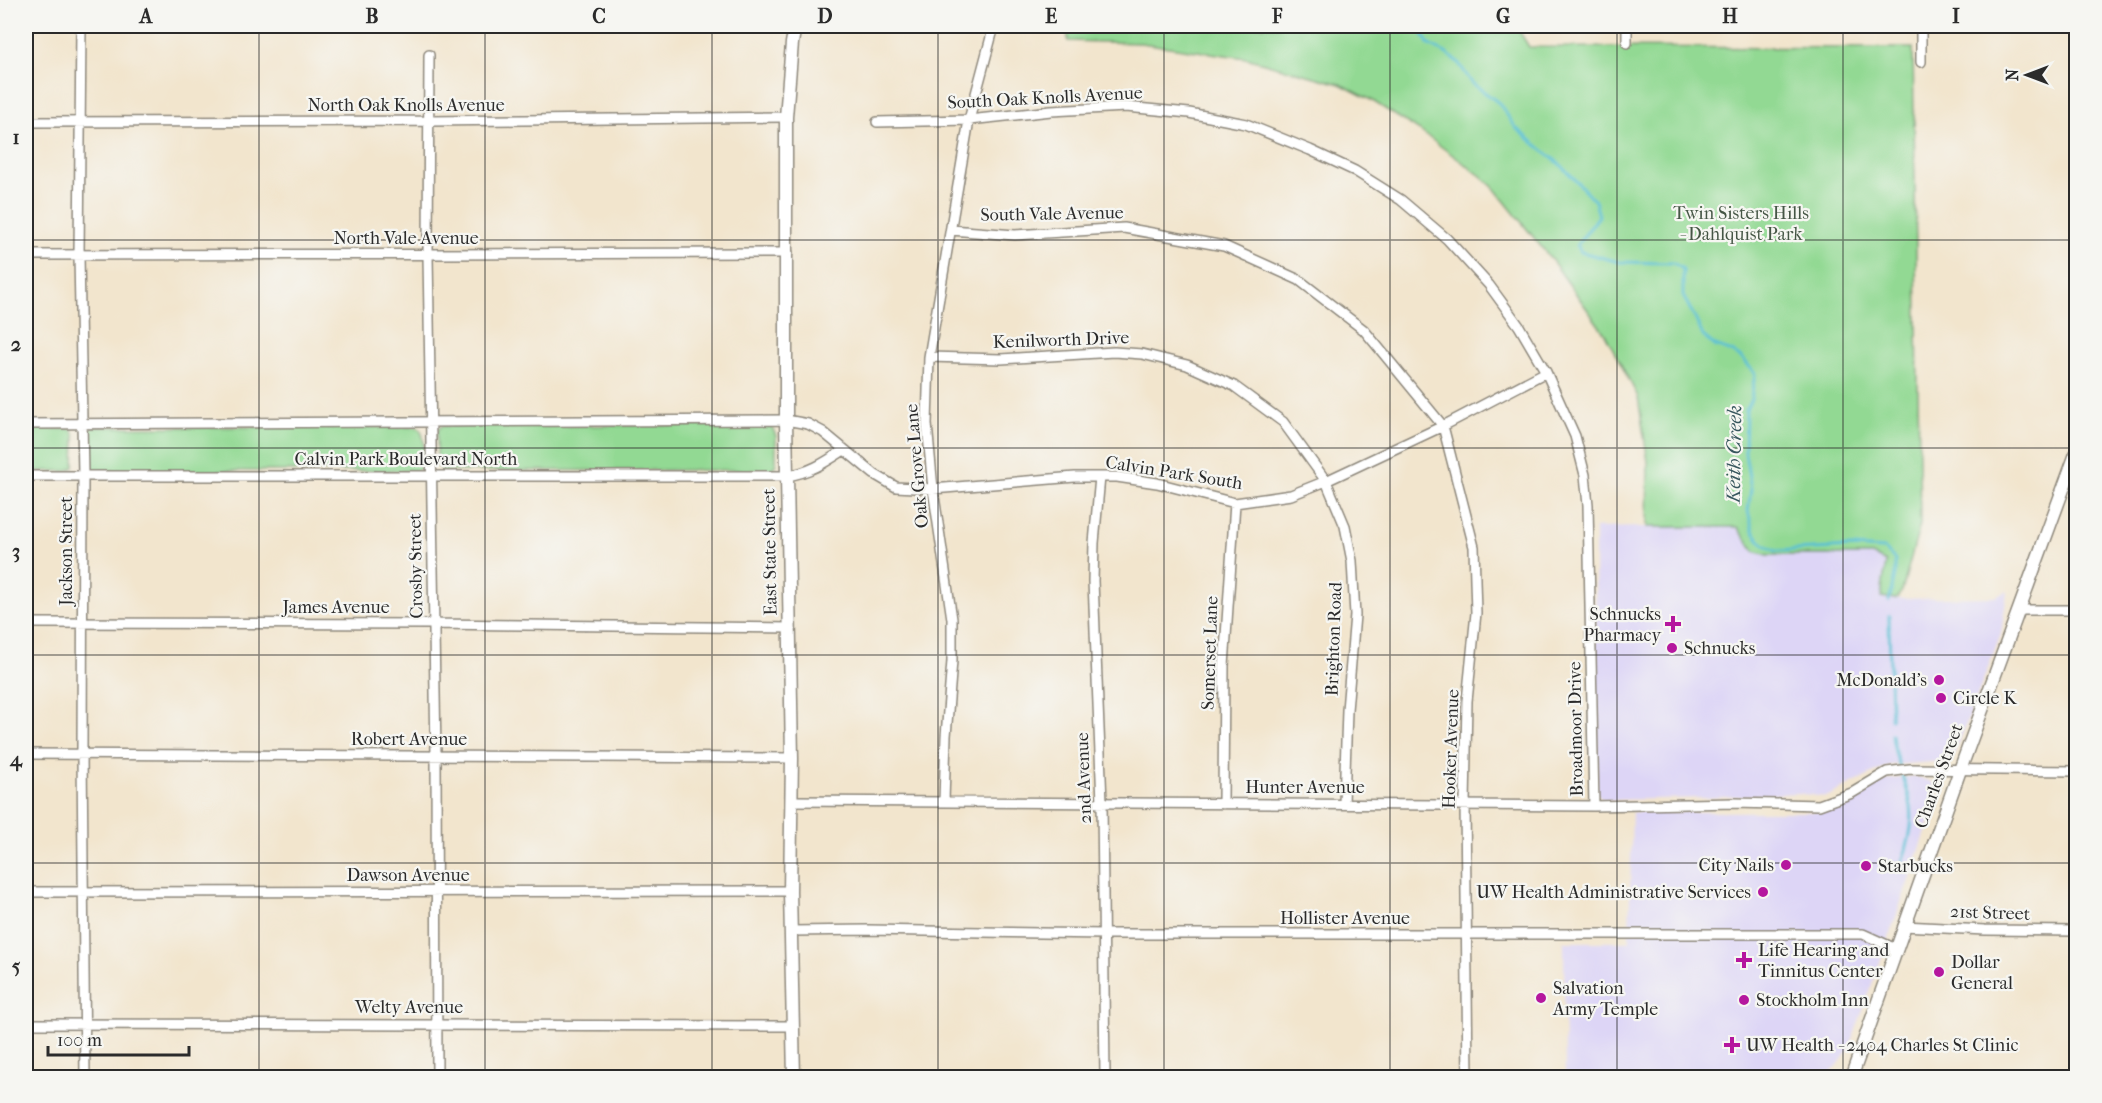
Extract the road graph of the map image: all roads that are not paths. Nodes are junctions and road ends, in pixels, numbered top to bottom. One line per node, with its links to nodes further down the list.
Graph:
1 (81, 26): 13 (street, Jackson Street)
2 (795, 26): 9 (main road, East State Street)
3 (994, 26): 10 (street, Oak Grove Lane)
4 (1627, 26): 6 (street)
5 (1921, 26): 8 (street)
6 (1627, 43)
7 (429, 55): 11 (street, Crosby Street)
8 (1921, 62)
9 (786, 117): 11 (street, North Oak Knolls Avenue); 16 (main road, East State Street)
10 (969, 120): 14 (street, South Oak Knolls Avenue); 15 (street, Oak Grove Lane); 21 (street, South Oak Knolls Avenue)
11 (430, 121): 13 (street, North Oak Knolls Avenue); 19 (street, Crosby Street)
12 (26, 122): 13 (street, North Oak Knolls Avenue)
13 (79, 122): 18 (street, Jackson Street)
14 (878, 122)
15 (951, 230): 20 (street, Oak Grove Lane); 26 (street, South Vale Avenue)
16 (788, 253): 19 (street, North Vale Avenue); 22 (main road, East State Street)
17 (26, 255): 18 (street, North Vale Avenue)
18 (79, 255): 19 (street, North Vale Avenue); 25 (street, Jackson Street)
19 (428, 255): 23 (street, Crosby Street)
20 (929, 357): 34 (street, Kenilworth Drive); 35 (street, Oak Grove Lane)
21 (1546, 372): 26 (street, Calvin Park South); 55 (street, Broadmoor Drive)
22 (786, 420): 23 (street, Calvin Park Boulevard North); 27 (street, Calvin Park Boulevard North); 32 (main road, East State Street)
23 (431, 422): 25 (street, Calvin Park Boulevard North); 31 (street, Crosby Street)
24 (26, 424): 25 (street, Calvin Park Boulevard North)
25 (81, 424): 30 (street, Jackson Street)
26 (1443, 426): 34 (street, Calvin Park South); 54 (street, Hooker Avenue)
27 (844, 450): 32 (street); 35 (street, Calvin Park South)
28 (2076, 454): 37 (main road, Charles Street)
29 (26, 476): 30 (street, Calvin Park Boulevard North)
30 (83, 476): 31 (street, Calvin Park Boulevard North); 40 (street, Jackson Street)
31 (431, 476): 32 (street, Calvin Park Boulevard North); 41 (street, Crosby Street)
32 (787, 476): 42 (main road, East State Street)
33 (1100, 477): 35 (street, Calvin Park South); 36 (street, Calvin Park South); 51 (street, 2nd Avenue)
34 (1326, 481): 36 (street, Calvin Park South); 53 (street, Brighton Road)
35 (933, 489): 50 (street, Oak Grove Lane)
36 (1235, 503): 52 (street, Somerset Lane)
37 (2020, 610): 38 (street); 47 (main road, Charles Street)
38 (2076, 610)
39 (26, 623): 40 (street, James Avenue)
40 (82, 623): 41 (street, James Avenue); 44 (street, Jackson Street)
41 (433, 624): 42 (street, James Avenue); 45 (street, Crosby Street)
42 (790, 628): 46 (main road, East State Street)
43 (26, 754): 44 (street, Robert Avenue)
44 (82, 754): 45 (street, Robert Avenue); 56 (street, Jackson Street)
45 (436, 755): 46 (street, Robert Avenue); 59 (street, Crosby Street)
46 (792, 758): 49 (main road, East State Street)
47 (1960, 770): 48 (street); 55 (street, Hunter Avenue); 60 (main road, Charles Street)
48 (2076, 771)
49 (792, 801): 50 (street, Hunter Avenue); 57 (main road, East State Street)
50 (944, 801): 51 (street, Hunter Avenue)
51 (1102, 802): 52 (street, Hunter Avenue); 63 (street, 2nd Avenue)
52 (1223, 804): 53 (street, Hunter Avenue)
53 (1344, 804): 54 (street, Hunter Avenue)
54 (1465, 804): 55 (street, Hunter Avenue); 64 (street, Hooker Avenue)
55 (1594, 806)
56 (82, 891): 58 (street, Dawson Avenue); 59 (street, Dawson Avenue); 66 (street, Jackson Street)
57 (790, 891): 59 (street, Dawson Avenue); 61 (main road, East State Street)
58 (26, 892)
59 (436, 892): 68 (street, Crosby Street)
60 (1903, 926): 62 (street, 21st Street); 65 (main road, Charles Street)
61 (792, 931): 63 (street, Hollister Avenue); 69 (main road, East State Street)
62 (2076, 931)
63 (1104, 934): 64 (street, Hollister Avenue); 73 (street, 2nd Avenue)
64 (1467, 934): 65 (street, Hollister Avenue); 74 (street, Hooker Avenue)
65 (1896, 948): 75 (main road, Charles Street)
66 (85, 1023): 67 (street, Welty Avenue); 68 (street, Welty Avenue); 70 (street, Jackson Street)
67 (26, 1024)
68 (436, 1024): 69 (street, Welty Avenue); 71 (street, Crosby Street)
69 (793, 1026): 72 (main road, East State Street)
70 (85, 1077)
71 (437, 1077)
72 (794, 1077)
73 (1105, 1077)
74 (1468, 1077)
75 (1851, 1077)

